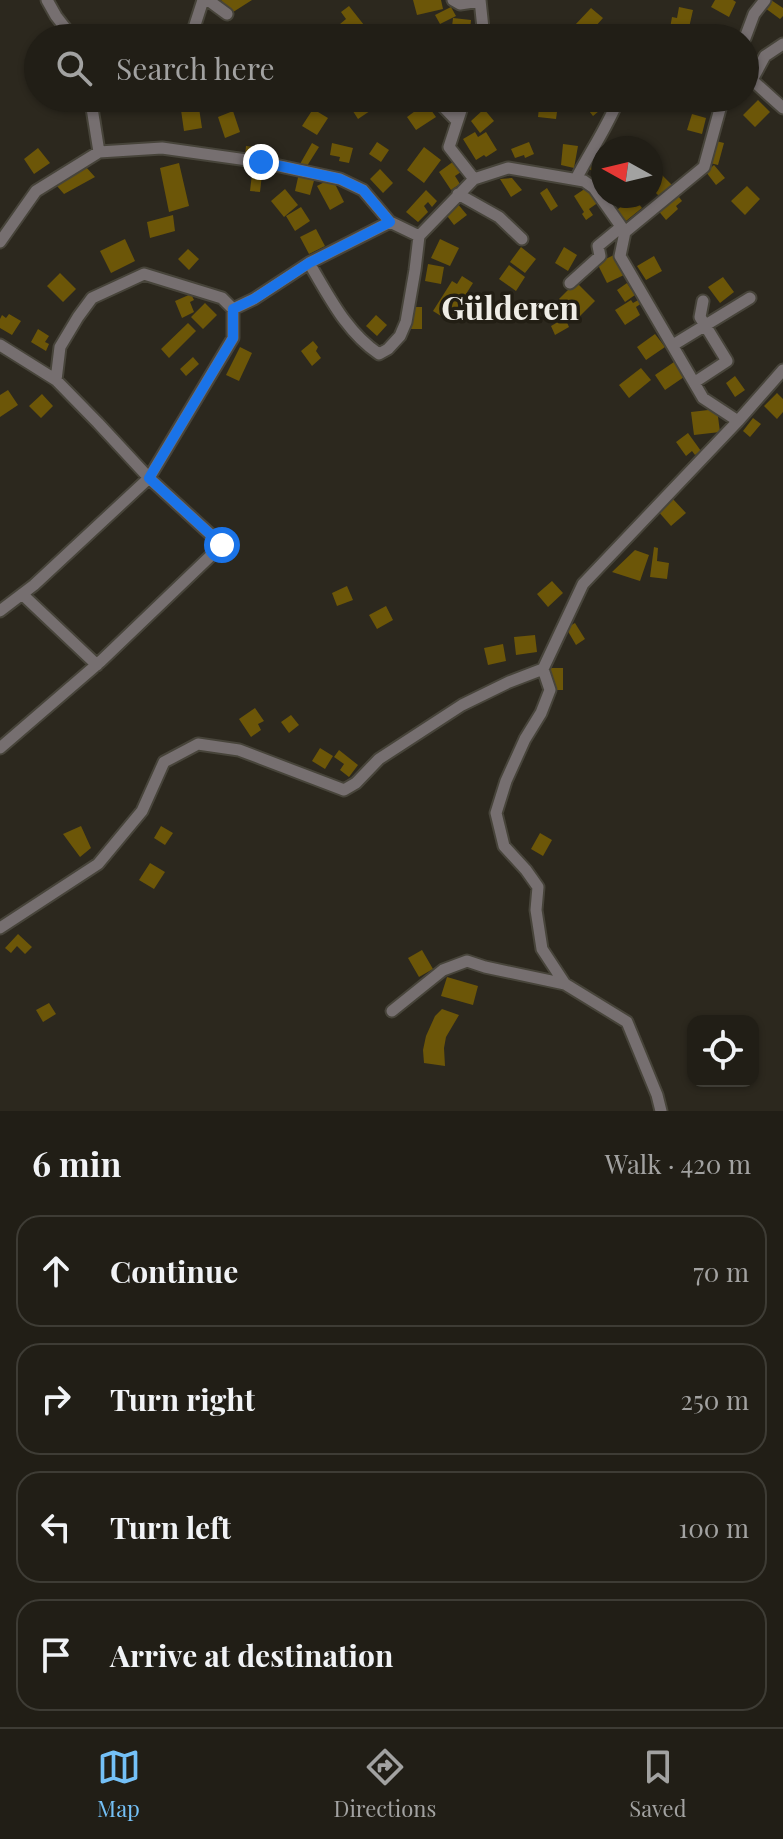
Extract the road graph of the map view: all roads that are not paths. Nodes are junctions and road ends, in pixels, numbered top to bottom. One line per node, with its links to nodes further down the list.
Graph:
1 (47, 0): 7 (street)
2 (205, 0): 6 (street); 8 (street)
3 (453, 0): 4 (street)
4 (480, 1): 9 (street)
5 (761, 1): 10 (street)
6 (227, 14)
7 (62, 24)
8 (196, 24)
9 (482, 24)
10 (750, 24)
11 (783, 44): 12 (street)
12 (759, 64)
13 (759, 87): 14 (street)
14 (783, 108)
15 (93, 112): 21 (street)
16 (448, 112): 20 (street)
17 (460, 112): 20 (street)
18 (614, 112): 24 (street)
19 (719, 112): 28 (street)
20 (457, 121): 23 (street)
21 (99, 152): 25 (street); 31 (street)
22 (346, 167): 25 (street)
23 (474, 179): 24 (street); 26 (street)
24 (576, 179): 28 (street)
25 (347, 183): 27 (street)
26 (458, 194): 29 (street); 30 (street)
27 (390, 222): 29 (street); 32 (street)
28 (623, 229): 33 (street); 39 (street)
29 (419, 236): 32 (street)
30 (522, 239)
31 (0, 242)
32 (309, 263): 36 (street)
33 (570, 283)
34 (750, 298): 37 (street)
35 (703, 301): 37 (street)
36 (233, 309): 41 (street); 44 (street)
37 (705, 325): 39 (street); 42 (street)
38 (0, 345): 41 (street)
39 (673, 345): 42 (street)
40 (783, 370): 43 (street)
41 (56, 380): 44 (street)
42 (695, 382): 43 (street)
43 (738, 421): 48 (street)
44 (149, 478): 45 (street); 47 (street)
45 (22, 594): 46 (street); 47 (street)
46 (0, 611)
47 (97, 665): 49 (street)
48 (543, 669): 50 (street); 51 (street)
49 (0, 748)
50 (0, 928)
51 (565, 984): 52 (street); 53 (street)
52 (392, 1011)
53 (661, 1111)

